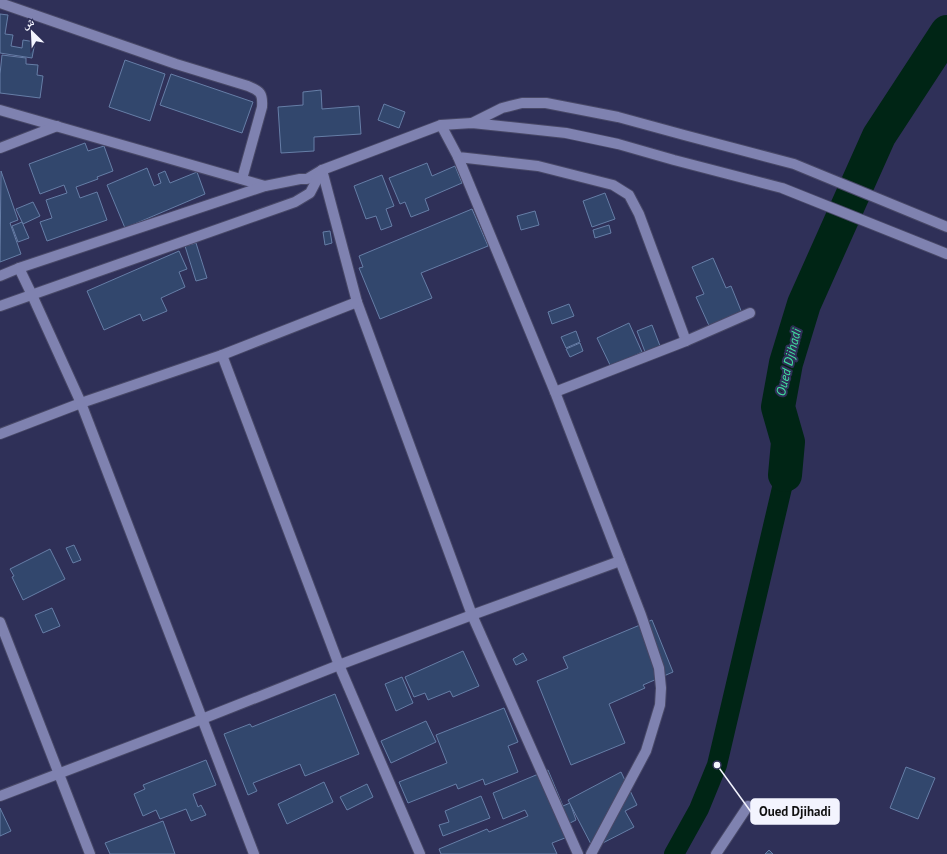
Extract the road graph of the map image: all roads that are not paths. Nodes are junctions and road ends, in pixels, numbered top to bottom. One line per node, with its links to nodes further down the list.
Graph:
1 (0, 3): 9 (street)
2 (0, 110): 5 (street)
3 (472, 123): 4 (street); 11 (street); 12 (street)
4 (441, 125): 7 (street); 8 (street)
5 (57, 126): 6 (street); 9 (street)
6 (0, 148)
7 (458, 157): 19 (street); 21 (street)
8 (322, 170): 10 (street); 15 (street); 16 (street)
9 (242, 179): 10 (street)
10 (264, 186): 13 (street)
11 (947, 227)
12 (947, 254)
13 (19, 268): 14 (street); 15 (street)
14 (0, 276)
15 (32, 295): 17 (street); 22 (street)
16 (357, 302): 20 (street); 25 (street)
17 (0, 306)
18 (750, 313): 19 (street)
19 (686, 341): 21 (street)
20 (222, 355): 22 (street); 27 (street)
21 (555, 392): 24 (street)
22 (81, 403): 23 (street); 28 (street)
23 (0, 434)
24 (620, 562): 25 (street); 36 (street)
25 (472, 615): 27 (street); 35 (street)
26 (0, 622): 29 (street)
27 (339, 665): 28 (street); 34 (street)
28 (202, 719): 29 (street); 33 (street)
29 (59, 773): 30 (street); 32 (street)
30 (0, 796)
31 (748, 806): 37 (street)
32 (90, 854)
33 (254, 854)
34 (420, 854)
35 (578, 854)
36 (591, 854)
37 (716, 854)

